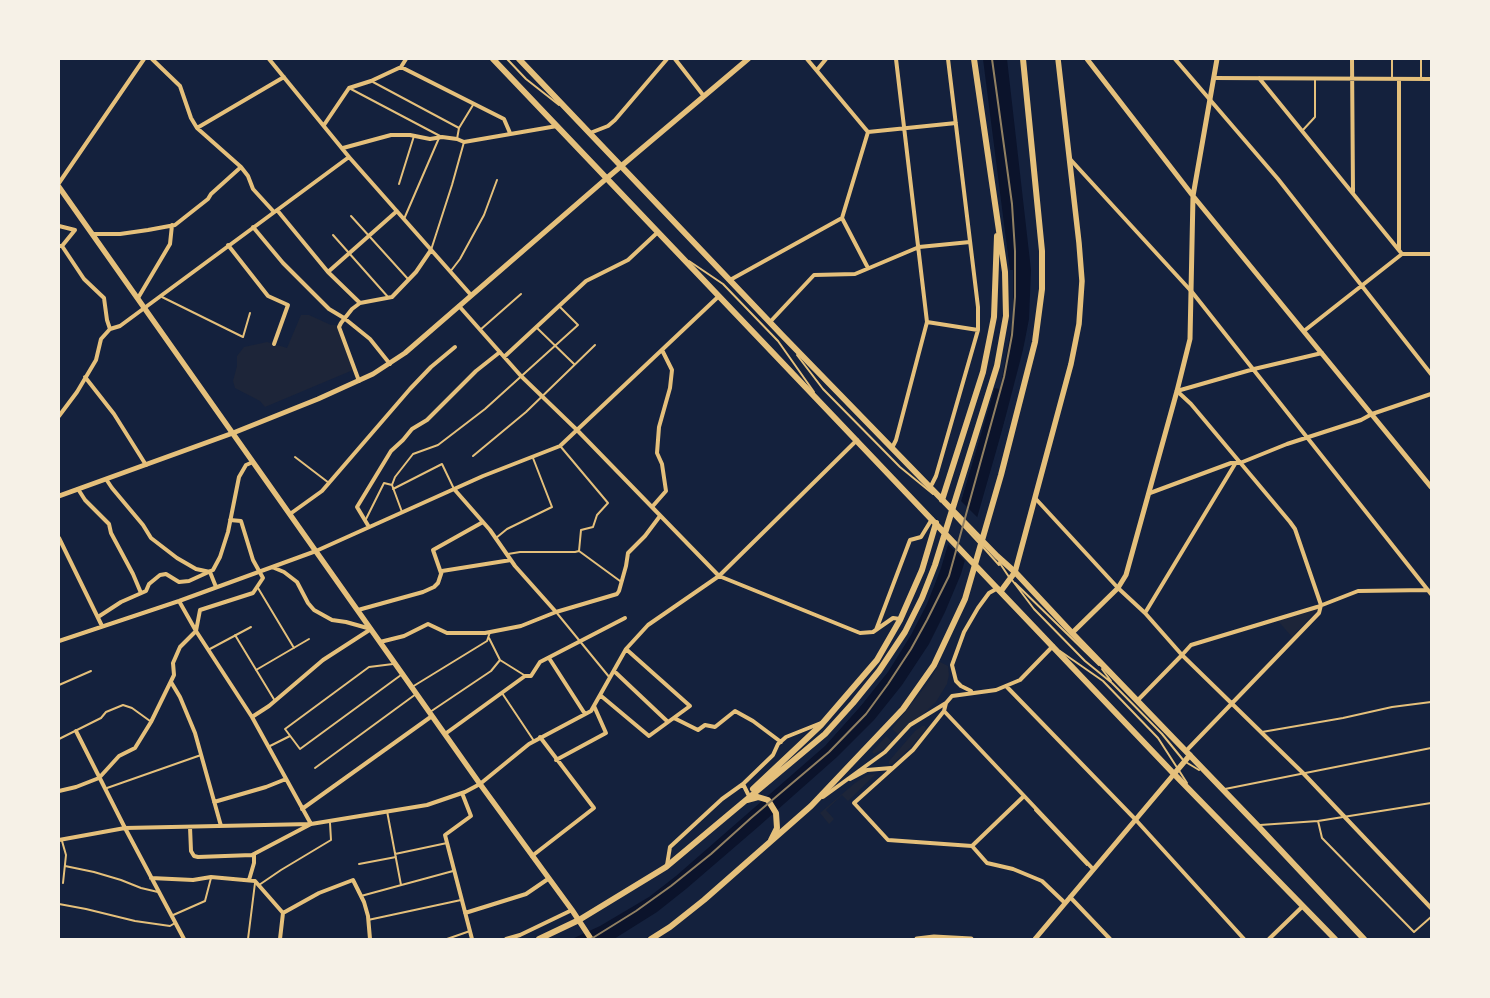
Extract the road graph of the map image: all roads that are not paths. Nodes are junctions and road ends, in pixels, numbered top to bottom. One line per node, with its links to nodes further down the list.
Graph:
1 (144, 59): 62 (street)
2 (152, 59): 44 (street)
3 (269, 59): 26 (street)
4 (406, 59): 24 (street)
5 (494, 59): 43 (main road)
6 (507, 59): 40 (lane)
7 (519, 59): 40 (main road)
8 (667, 59): 50 (street)
9 (675, 59): 37 (street)
10 (748, 59): 37 (main road)
11 (808, 59): 25 (street)
12 (826, 59): 25 (street)
13 (896, 59): 46 (street)
14 (948, 59): 41 (street)
15 (974, 59): 72 (main road)
16 (1023, 59): 288 (main road)
17 (1058, 59): 57 (main road)
18 (1175, 59): 38 (street)
19 (1217, 59): 27 (street)
20 (1352, 59): 30 (street)
21 (1392, 59): 31 (lane)
22 (1421, 59): 33 (lane)
23 (1088, 60): 66 (street)
24 (401, 67): 35 (street); 39 (street)
25 (817, 70): 48 (street)
26 (284, 77): 42 (street); 44 (street)
27 (1214, 78): 28 (street); 38 (street)
28 (1259, 78): 29 (street); 47 (street)
29 (1315, 78): 30 (street); 47 (lane)
30 (1351, 78): 31 (street); 65 (street)
31 (1392, 78): 32 (street)
32 (1399, 78): 33 (street); 86 (street)
33 (1421, 78): 34 (street)
34 (1431, 78)
35 (371, 81): 36 (street); 45 (lane)
36 (349, 88): 42 (street); 52 (lane)
37 (703, 95): 58 (main road)
38 (1209, 100): 66 (street); 97 (street)
39 (474, 103): 45 (lane); 49 (street)
40 (578, 121): 50 (main road)
41 (956, 123): 46 (street); 82 (street)
42 (324, 125): 55 (street)
43 (557, 126): 49 (street); 60 (main road)
44 (197, 128): 59 (street)
45 (459, 128): 53 (lane)
46 (904, 128): 48 (street); 85 (street)
47 (1302, 131): 65 (street)
48 (868, 132): 70 (street)
49 (510, 133): 54 (street)
50 (590, 133): 58 (main road)
51 (414, 136): 52 (street); 55 (street); 63 (lane)
52 (441, 137): 53 (street); 71 (lane)
53 (457, 139): 54 (street)
54 (464, 142): 87 (lane)
55 (343, 148): 56 (street)
56 (349, 156): 67 (street); 68 (street)
57 (1068, 157): 98 (street); 164 (main road)
58 (622, 166): 60 (main road); 96 (main road)
59 (241, 167): 67 (street); 73 (street)
60 (608, 178): 78 (main road); 101 (street)
61 (497, 180): 94 (lane)
62 (59, 183)
63 (398, 184)
64 (59, 187): 75 (main road)
65 (1353, 192): 86 (street)
66 (1193, 196): 98 (street); 117 (street)
67 (275, 211): 76 (street); 93 (street)
68 (397, 212): 71 (street); 81 (street)
69 (351, 216): 81 (lane)
70 (842, 218): 92 (street); 96 (street)
71 (404, 219): 87 (street)
72 (998, 220): 165 (main road); 285 (main road)
73 (172, 225): 79 (street); 103 (street)
74 (59, 226): 77 (street)
75 (88, 227): 77 (street); 79 (main road)
76 (253, 227): 83 (street); 110 (street)
77 (75, 230): 84 (street)
78 (658, 232): 89 (main road); 107 (street)
79 (92, 234): 103 (main road)
80 (333, 235): 88 (lane)
81 (369, 236): 88 (street); 95 (lane)
82 (970, 242): 85 (street); 116 (street)
83 (228, 245): 100 (street); 119 (street)
84 (60, 246): 114 (street)
85 (918, 247): 92 (street); 112 (street)
86 (1399, 249): 90 (street)
87 (431, 250): 94 (street); 95 (street)
88 (349, 254): 93 (street); 104 (lane)
89 (679, 254): 102 (main road); 137 (lane)
90 (1402, 254): 91 (street); 97 (street)
91 (1431, 254)
92 (868, 268): 111 (street)
93 (328, 272): 105 (street)
94 (450, 272): 101 (street)
95 (409, 280): 104 (street)
96 (730, 280): 111 (main road)
97 (1361, 285): 117 (street); 130 (street)
98 (1192, 292): 129 (street); 134 (street)
99 (521, 294): 115 (lane)
100 (160, 295): 108 (street); 109 (lane)
101 (471, 296): 106 (street)
102 (719, 296): 123 (street); 137 (main road)
103 (138, 298): 108 (main road)
104 (388, 298): 105 (street)
105 (360, 303): 110 (street)
106 (459, 306): 115 (street); 127 (street)
107 (559, 306): 113 (street); 120 (lane)
108 (144, 307): 114 (street); 141 (main road)
109 (250, 312)
110 (344, 318): 127 (street); 133 (street)
111 (770, 322): 118 (main road)
112 (927, 322): 116 (street); 145 (street)
113 (536, 327): 120 (lane); 126 (street)
114 (110, 329): 132 (street)
115 (480, 330): 124 (street)
116 (978, 330): 156 (street)
117 (1304, 331): 125 (street)
118 (782, 335): 145 (main road); 162 (lane)
119 (274, 344)
120 (554, 345): 128 (lane); 131 (lane)
121 (595, 345): 128 (lane)
122 (455, 347): 154 (street)
123 (662, 350): 140 (street); 166 (street)
124 (500, 352): 126 (street); 171 (street)
125 (1322, 353): 129 (street); 138 (street)
126 (504, 357): 131 (street)
127 (390, 364): 133 (street)
128 (574, 364): 136 (lane)
129 (1254, 369): 134 (street); 142 (street)
130 (1431, 374)
131 (520, 376): 136 (street); 155 (lane)
132 (86, 377): 139 (street); 152 (street)
133 (359, 381): 141 (street)
134 (1177, 391): 150 (street); 161 (street)
135 (1431, 394): 138 (street)
136 (542, 396): 140 (street); 146 (lane)
137 (825, 406): 143 (main road)
138 (1372, 414): 142 (street); 157 (street)
139 (59, 416)
140 (578, 430): 144 (street); 166 (street)
141 (233, 433): 149 (main road); 152 (street)
142 (1306, 437): 150 (street); 195 (street)
143 (857, 440): 173 (main road); 188 (street)
144 (560, 446): 148 (street); 178 (lane)
145 (892, 448): 156 (main road)
146 (474, 456)
147 (295, 457): 154 (lane)
148 (533, 458): 160 (street); 176 (lane)
149 (253, 462): 168 (main road); 170 (street)
150 (1240, 463): 151 (street); 198 (street)
151 (1235, 464): 161 (street); 201 (street)
152 (146, 465): 153 (street)
153 (106, 479): 158 (street); 185 (street)
154 (330, 483): 168 (street)
155 (392, 485): 159 (lane); 171 (lane)
156 (929, 486): 165 (main road)
157 (1431, 487)
158 (78, 489): 163 (street); 196 (street)
159 (393, 489): 160 (lane); 167 (lane)
160 (454, 489): 167 (street); 172 (street)
161 (1150, 493): 193 (street)
162 (934, 495): 165 (lane); 165 (lane)
163 (59, 496)
164 (1034, 497): 186 (main road); 193 (street)
165 (947, 505): 180 (main road)
166 (652, 507): 169 (street)
167 (402, 512): 174 (street)
168 (290, 514): 177 (main road)
169 (660, 516): 188 (street); 190 (street)
170 (230, 520): 184 (street); 185 (street)
171 (366, 520): 174 (street)
172 (483, 522): 176 (street); 187 (street)
173 (936, 523): 194 (main road); 204 (main road); 208 (street)
174 (369, 526): 177 (street)
175 (59, 538): 202 (street)
176 (496, 538): 179 (street)
177 (316, 551): 183 (street); 199 (main road)
178 (579, 551): 179 (lane); 190 (lane)
179 (508, 554): 181 (street)
180 (994, 555): 182 (lane); 182 (lane); 186 (main road)
181 (511, 560): 187 (street); 200 (street)
182 (1001, 566): 189 (lane)
183 (272, 567): 184 (street); 207 (street)
184 (260, 571): 191 (street); 192 (street)
185 (210, 572): 191 (street); 196 (street)
186 (1016, 572): 189 (main road); 211 (main road)
187 (441, 573): 199 (street)
188 (719, 576): 208 (street); 220 (street)
189 (1010, 579): 194 (main road); 233 (lane); 233 (lane)
190 (622, 582): 200 (street)
191 (216, 587): 197 (street)
192 (257, 587): 209 (street); 219 (lane)
193 (1118, 588): 201 (street); 211 (street)
194 (999, 589): 218 (main road); 237 (street)
195 (1430, 592): 198 (street)
196 (141, 593): 202 (street)
197 (179, 601): 205 (street); 209 (street)
198 (1320, 606): 222 (street); 245 (street)
199 (358, 610): 207 (main road)
200 (556, 612): 210 (street); 216 (lane)
201 (1145, 613): 222 (street)
202 (98, 617): 205 (street)
203 (625, 618): 216 (street)
204 (900, 618): 208 (street); 252 (main road)
205 (102, 626): 215 (street)
206 (251, 626): 212 (lane)
207 (371, 629): 217 (main road); 241 (street)
208 (876, 630)
209 (196, 631): 221 (street); 232 (street)
210 (490, 632): 213 (lane); 217 (street)
211 (1072, 633): 242 (main road)
212 (235, 635): 221 (lane); 226 (lane)
213 (489, 637): 224 (lane); 236 (lane)
214 (309, 639): 219 (lane)
215 (59, 640)
216 (580, 641): 223 (street); 231 (lane)
217 (380, 642): 225 (main road)
218 (1053, 646): 235 (street); 271 (main road); 271 (lane)
219 (294, 648): 226 (lane)
220 (626, 649): 228 (street); 251 (street)
221 (208, 650): 250 (street)
222 (1182, 655): 242 (street); 245 (street)
223 (549, 658): 230 (street); 249 (street)
224 (500, 660): 230 (lane); 248 (lane)
225 (396, 664): 229 (main road); 258 (lane)
226 (256, 670): 241 (lane)
227 (91, 671): 234 (lane)
228 (614, 671): 231 (street); 254 (street)
229 (402, 673): 236 (main road); 258 (lane)
230 (525, 676): 238 (street)
231 (610, 678): 240 (street)
232 (171, 682): 253 (street); 266 (street)
233 (1112, 683): 268 (lane)
234 (59, 685)
235 (1006, 686): 237 (street); 292 (street)
236 (412, 688): 239 (main road)
237 (976, 692): 244 (street)
238 (502, 693): 257 (street); 261 (lane)
239 (417, 694): 248 (main road); 269 (lane)
240 (600, 695): 246 (street); 254 (street)
241 (275, 701): 250 (street)
242 (1137, 701): 265 (main road)
243 (1431, 702): 256 (lane)
244 (946, 704): 247 (street); 278 (street)
245 (1233, 704): 256 (street); 265 (street)
246 (594, 706): 249 (street); 267 (street)
247 (943, 712): 270 (street); 284 (street)
248 (431, 714): 257 (main road); 289 (street)
249 (586, 714): 259 (street)
250 (252, 718): 263 (street)
251 (674, 718): 254 (street); 262 (street)
252 (825, 720): 262 (street); 283 (main road)
253 (152, 722): 255 (lane); 274 (street)
254 (668, 722)
255 (76, 731): 260 (lane); 274 (street)
256 (1262, 732): 272 (street)
257 (445, 734): 276 (main road)
258 (290, 736): 263 (lane)
259 (540, 738): 261 (street); 267 (street)
260 (59, 739)
261 (534, 741): 276 (street)
262 (780, 742): 277 (street)
263 (268, 747): 275 (street)
264 (1431, 748): 272 (lane)
265 (1188, 753): 268 (main road); 273 (main road)
266 (202, 755): 279 (lane); 286 (street)
267 (556, 760): 307 (street)
268 (1184, 761): 271 (main road); 273 (lane)
269 (315, 768)
270 (892, 768): 278 (street); 304 (street)
271 (1176, 771): 292 (street); 326 (main road)
272 (1303, 773): 280 (lane); 291 (street)
273 (1210, 776): 280 (main road)
274 (99, 778): 279 (street); 281 (street)
275 (286, 779): 286 (street); 289 (street)
276 (480, 784): 282 (street); 307 (main road)
277 (743, 784): 283 (street); 310 (street)
278 (839, 784): 288 (street)
279 (104, 788): 299 (street)
280 (1222, 789): 297 (main road)
281 (59, 791)
282 (462, 793): 290 (street); 302 (street)
283 (748, 794): 300 (main road)
284 (1023, 796): 304 (street); 311 (street)
285 (745, 801): 300 (main road); 303 (main road)
286 (214, 802): 296 (street)
287 (1431, 803): 291 (lane)
288 (812, 806): 303 (main road)
289 (302, 809): 295 (street)
290 (387, 811): 293 (street); 306 (lane)
291 (1345, 816): 294 (lane); 327 (street)
292 (1135, 819): 311 (street); 351 (street)
293 (330, 821): 295 (street); 318 (lane)
294 (1318, 821): 297 (lane); 332 (lane)
295 (310, 824): 296 (street); 305 (street)
296 (221, 826): 298 (street)
297 (1258, 826): 354 (main road)
298 (190, 827): 299 (street); 305 (street)
299 (125, 828): 301 (street); 314 (street)
300 (702, 836): 310 (main road)
301 (60, 839): 309 (lane)
302 (447, 843): 306 (lane); 312 (street)
303 (769, 843): 346 (main road)
304 (972, 846): 324 (street)
305 (254, 855): 316 (street)
306 (395, 855): 308 (lane); 319 (lane)
307 (532, 856): 315 (main road)
308 (359, 864)
309 (65, 866): 317 (lane); 320 (lane)
310 (666, 867): 334 (main road)
311 (1093, 870): 322 (street)
312 (454, 871): 319 (lane); 323 (street)
313 (211, 877): 314 (street); 316 (street); 331 (lane)
314 (151, 878): 320 (street)
315 (548, 878): 328 (main road); 330 (street)
316 (249, 880): 318 (street)
317 (63, 883)
318 (257, 883): 329 (street); 338 (lane)
319 (401, 885): 321 (lane)
320 (158, 892): 331 (street)
321 (361, 896): 329 (street); 333 (street)
322 (1070, 897): 324 (street); 350 (street)
323 (462, 900): 330 (street); 333 (lane)
324 (1065, 903): 349 (street)
325 (59, 904): 335 (lane)
326 (1303, 906): 352 (street); 353 (main road)
327 (1431, 908)
328 (572, 910): 334 (main road); 343 (street)
329 (283, 913): 339 (street)
330 (465, 913): 336 (street)
331 (171, 916): 335 (street)
332 (1431, 917)
333 (368, 920): 340 (street)
334 (578, 920): 344 (main road); 345 (main road)
335 (175, 923): 337 (street)
336 (470, 931): 341 (lane); 342 (street)
337 (184, 939)
338 (248, 939)
339 (280, 939)
340 (370, 939)
341 (447, 939)
342 (472, 939)
343 (506, 939)
344 (539, 939)
345 (591, 939)
346 (651, 939)
347 (917, 939): 348 (street)
348 (971, 939)
349 (1035, 939)
350 (1110, 939)
351 (1244, 939)
352 (1269, 939)
353 (1336, 939)
354 (1364, 939)

